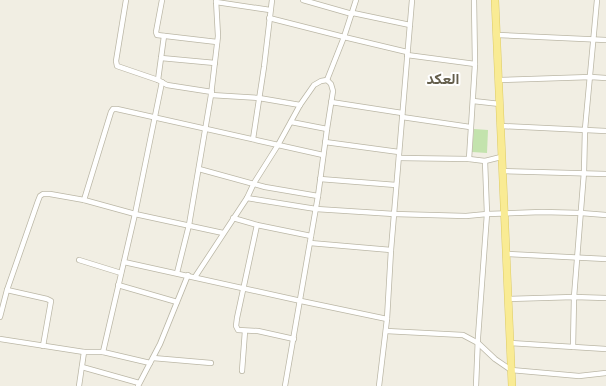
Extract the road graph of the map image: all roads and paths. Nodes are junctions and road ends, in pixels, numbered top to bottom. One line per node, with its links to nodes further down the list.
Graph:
1 (126, 0): 30 (street)
2 (162, 0): 17 (street)
3 (272, 0): 12 (street)
4 (303, 0): 13 (street)
5 (356, 0): 13 (street)
6 (412, 0): 15 (street)
7 (474, 0): 25 (street)
8 (495, 0): 16 (main road)
9 (597, 0): 19 (street)
10 (216, 1): 11 (street); 21 (street)
11 (240, 2): 12 (street)
12 (270, 10): 14 (street)
13 (352, 13): 15 (street); 18 (street)
14 (269, 18): 18 (street); 32 (street)
15 (410, 25): 22 (street)
16 (497, 35): 19 (street); 29 (main road)
17 (164, 36): 21 (street); 23 (street)
18 (344, 37): 22 (street); 28 (street)
19 (594, 40): 20 (street); 26 (street)
20 (606, 40)
21 (217, 42): 24 (street)
22 (407, 53): 25 (street); 37 (street)
23 (161, 58): 24 (street); 30 (street)
24 (215, 63): 31 (street)
25 (475, 64): 33 (street)
26 (591, 77): 27 (street); 29 (street); 44 (street)
27 (606, 78)
28 (327, 80): 34 (street); 36 (street)
29 (499, 80): 35 (main road)
30 (160, 81): 31 (street); 38 (street)
31 (212, 94): 32 (street); 42 (street)
32 (259, 98): 36 (street); 46 (street)
33 (473, 101): 35 (street); 41 (street)
34 (331, 102): 37 (street); 43 (street)
35 (500, 104): 40 (main road)
36 (300, 105): 39 (street)
37 (402, 115): 41 (street); 49 (street)
38 (154, 117): 42 (street); 64 (street); 67 (street)
39 (291, 122): 43 (street); 48 (street)
40 (501, 126): 44 (street); 51 (main road)
41 (470, 127): 53 (street)
42 (205, 128): 46 (street); 55 (street)
43 (327, 129): 47 (street)
44 (585, 129): 45 (street); 57 (street)
45 (606, 131)
46 (253, 139): 48 (street)
47 (325, 142): 49 (street); 50 (street)
48 (278, 145): 50 (street); 60 (street)
49 (399, 152): 52 (street)
50 (323, 155): 59 (street)
51 (502, 157): 54 (street); 56 (main road)
52 (399, 158): 53 (street); 61 (street)
53 (469, 159): 54 (street)
54 (485, 161): 69 (street)
55 (199, 169): 60 (street); 74 (street)
56 (502, 171): 57 (street); 70 (main road)
57 (584, 172): 58 (street); 66 (street)
58 (606, 174)
59 (320, 179): 61 (street); 62 (street)
60 (254, 183): 62 (street); 63 (street)
61 (396, 185): 68 (street)
62 (318, 196): 65 (street)
63 (247, 198): 65 (street); 72 (street)
64 (84, 200): 67 (street); 90 (street)
65 (316, 209): 68 (street); 76 (street)
66 (581, 213): 70 (street); 71 (street); 80 (street)
67 (135, 214): 74 (street); 83 (street)
68 (394, 214): 69 (street); 78 (street)
69 (487, 214): 70 (street); 102 (street)
70 (504, 214): 79 (main road)
71 (606, 215)
72 (233, 218): 73 (street); 75 (street)
73 (257, 225): 76 (street); 89 (street)
74 (189, 226): 75 (street); 85 (street)
75 (223, 233): 87 (street)
76 (311, 236): 77 (street)
77 (310, 243): 78 (street); 94 (street)
78 (391, 250): 97 (street)
79 (506, 254): 80 (street); 93 (main road)
80 (578, 257): 81 (street); 91 (street)
81 (606, 259)
82 (79, 260): 84 (street)
83 (124, 262): 84 (street); 85 (street)
84 (121, 273): 88 (street)
85 (177, 273): 86 (street)
86 (188, 276): 87 (street); 95 (street)
87 (195, 277): 89 (street)
88 (118, 284): 95 (street); 108 (street)
89 (244, 288): 94 (street); 98 (street)
90 (7, 290): 96 (street); 104 (street)
91 (574, 297): 92 (street); 93 (street); 105 (street)
92 (606, 298)
93 (508, 299): 103 (main road)
94 (301, 301): 97 (street); 101 (street)
95 (178, 302): 109 (street)
96 (0, 317)
97 (387, 319): 99 (street)
98 (245, 331): 101 (street); 114 (street)
99 (386, 331): 102 (street); 119 (street)
100 (0, 339): 104 (street)
101 (294, 339): 118 (street)
102 (478, 343): 113 (street); 120 (street)
103 (510, 343): 105 (street); 113 (main road)
104 (43, 346): 107 (street)
105 (573, 347): 106 (street)
106 (606, 349)
107 (84, 352): 108 (street); 112 (street)
108 (103, 352): 111 (street)
109 (153, 358): 110 (street); 111 (street)
110 (211, 363)
111 (150, 364): 116 (street)
112 (82, 367): 116 (street); 117 (street)
113 (511, 370): 115 (street); 121 (main road)
114 (242, 371)
115 (606, 373)
116 (139, 385)
117 (79, 386)
118 (285, 386)
119 (380, 386)
120 (476, 386)
121 (512, 386)

